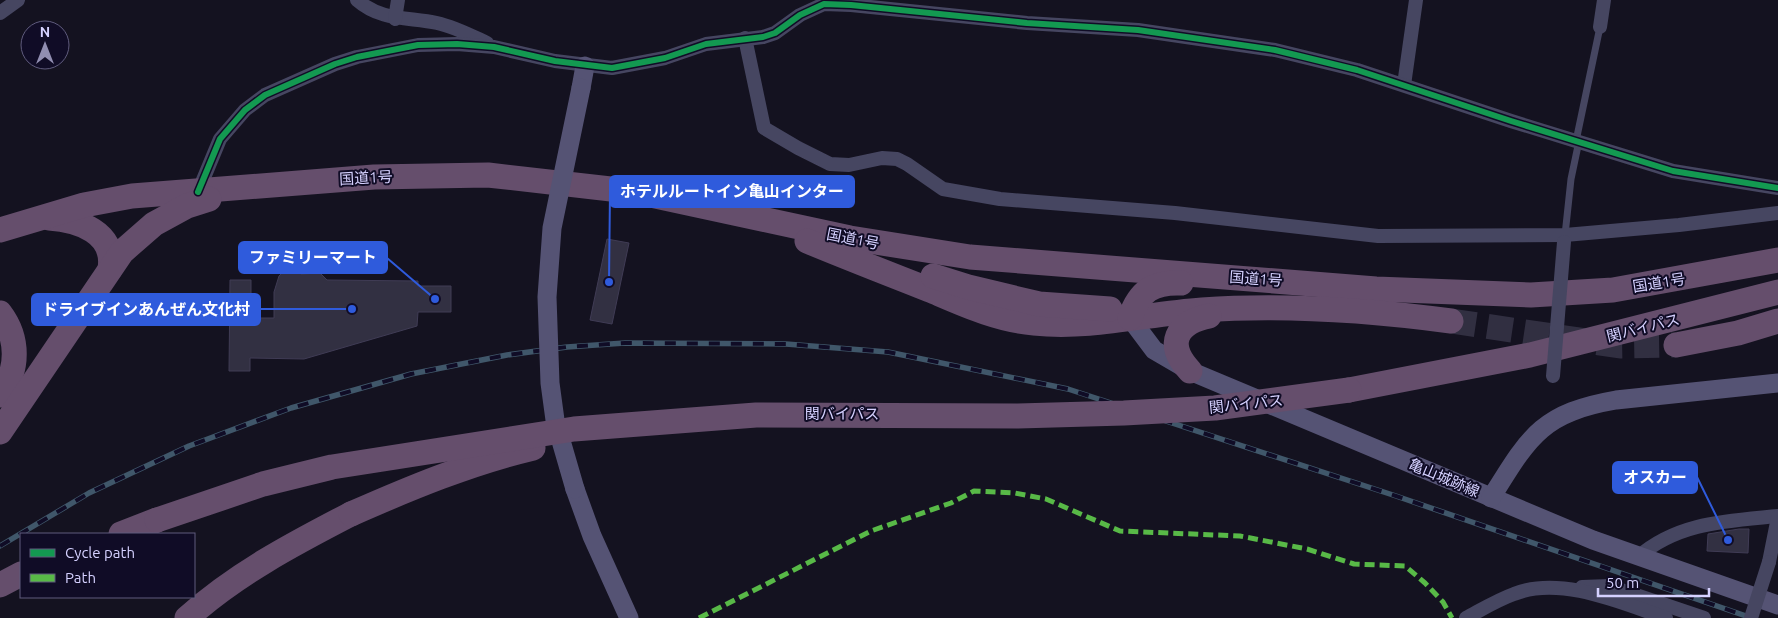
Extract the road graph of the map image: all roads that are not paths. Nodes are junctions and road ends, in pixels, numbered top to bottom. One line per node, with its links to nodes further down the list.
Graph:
1 (18, 0): 6 (street)
2 (357, 0): 7 (street)
3 (398, 0): 7 (street)
4 (1416, 0): 12 (street)
5 (1604, 0): 8 (street)
6 (0, 13)
7 (395, 19): 10 (street)
8 (1600, 27): 13 (lane)
9 (745, 38): 11 (street); 12 (street); 24 (street)
10 (494, 47): 11 (street); 16 (street)
11 (585, 66): 50 (street, bridge)
12 (1404, 85): 13 (street)
13 (1577, 141): 15 (street); 24 (lane)
14 (242, 188): 16 (highway, 国道1号); 19 (highway, 国道1号); 26 (highway)
15 (1778, 188)
16 (198, 192): 17 (highway, 国道1号)
17 (132, 196): 20 (highway); 21 (highway, 国道1号)
18 (1778, 213): 24 (street)
19 (734, 214): 22 (highway, 国道1号); 31 (highway, 国道1号)
20 (0, 217)
21 (37, 218): 23 (highway, 国道1号); 26 (highway)
22 (800, 228): 27 (highway, 国道1号); 31 (highway)
23 (0, 230)
24 (1564, 238): 36 (street, bridge)
25 (1778, 260): 27 (highway, 国道1号)
26 (110, 269): 40 (highway)
27 (1376, 289): 31 (highway)
28 (1778, 292): 39 (highway, 関バイパス, bridge)
29 (1314, 308): 31 (highway, 国道1号); 32 (highway, 国道1号); 35 (highway)
30 (0, 313): 38 (highway)
31 (1130, 318): 35 (street, 亀山城跡線)
32 (1451, 321)
33 (1778, 321): 34 (highway)
34 (1676, 345)
35 (1190, 371): 41 (street, 亀山城跡線)
36 (1554, 376)
37 (1778, 383): 41 (street)
38 (0, 395)
39 (702, 418): 43 (highway, bridge); 49 (highway, bridge)
40 (0, 432)
41 (1491, 498): 44 (street, 亀山城跡線)
42 (1778, 516): 44 (street); 54 (street, bridge)
43 (124, 533)
44 (1638, 557): 48 (street, 亀山城跡線)
45 (20, 575): 46 (highway)
46 (0, 585)
47 (1568, 589): 51 (street); 52 (street); 53 (street)
48 (1778, 605)
49 (187, 618)
50 (629, 618)
51 (1466, 618)
52 (1666, 618)
53 (1704, 618)
54 (1751, 618)

